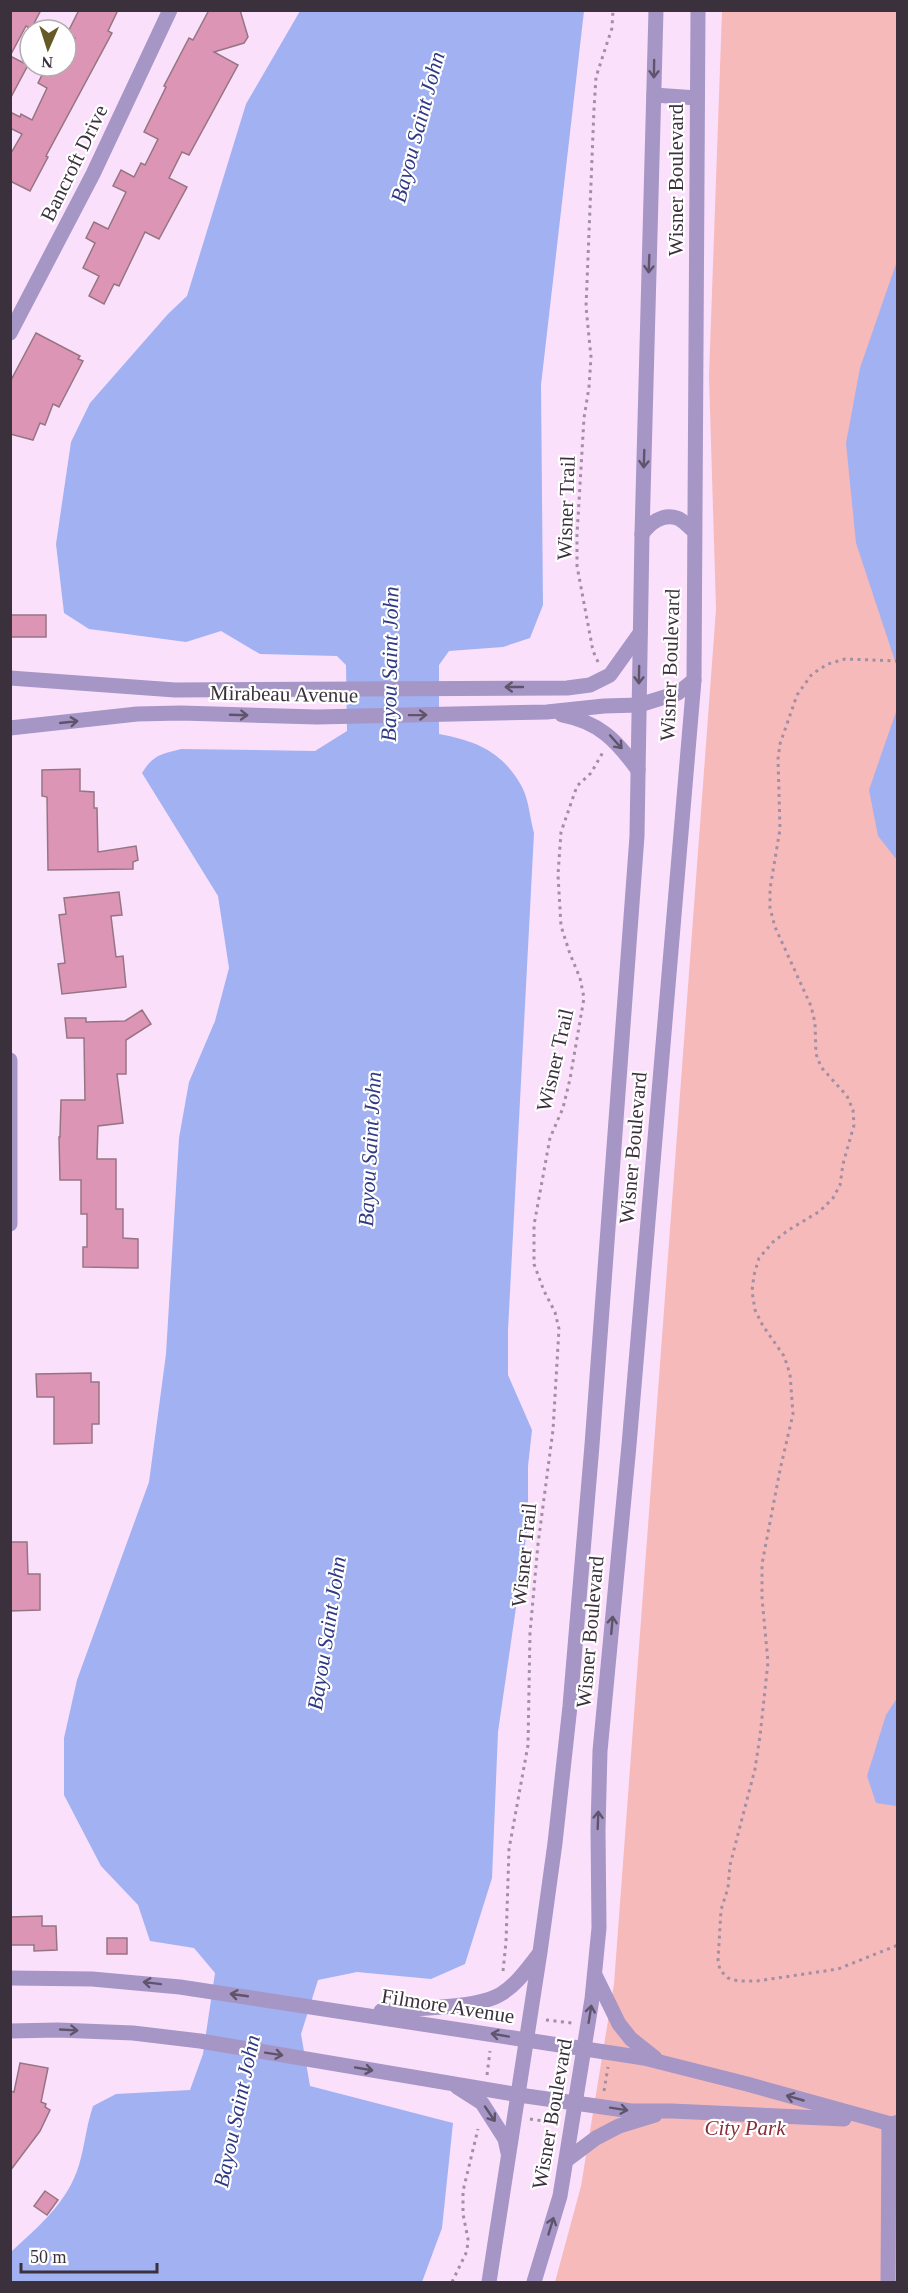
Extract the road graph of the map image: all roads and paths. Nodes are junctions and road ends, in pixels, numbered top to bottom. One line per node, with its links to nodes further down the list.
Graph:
1 (170, 10): 7 (street, Bancroft Drive)
2 (613, 10): 13 (path, Wisner Trail)
3 (656, 10): 5 (street, Wisner Boulevard, one-way to 5)
4 (698, 10): 6 (street, Wisner Boulevard)
5 (654, 95): 6 (street); 9 (street, Wisner Boulevard, one-way to 9)
6 (697, 98): 8 (street, Wisner Boulevard)
7 (10, 333)
8 (694, 531): 9 (street); 14 (street, Wisner Boulevard)
9 (642, 534): 10 (street, Wisner Boulevard)
10 (640, 633): 13 (street); 15 (street, Wisner Boulevard, one-way to 15)
11 (897, 661): 22 (path)
12 (10, 678): 13 (street, Mirabeau Avenue, one-way to 12)
13 (602, 679)
14 (694, 680): 15 (street, Mirabeau Avenue); 25 (street, Wisner Boulevard, one-way to 14)
15 (639, 705): 16 (street, Mirabeau Avenue); 19 (street, Wisner Boulevard)
16 (547, 712): 17 (street, Mirabeau Avenue, one-way to 16); 18 (street)
17 (10, 728)
18 (605, 732): 19 (street, one-way to 19); 24 (path, Wisner Trail)
19 (638, 770): 23 (street, Wisner Boulevard)
20 (10, 1060): 21 (street)
21 (10, 1224)
22 (897, 1946)
23 (540, 1952): 27 (street); 31 (street, Wisner Boulevard)
24 (502, 1972)
25 (595, 1974): 32 (street, Wisner Boulevard, one-way to 25); 34 (street)
26 (10, 1978): 27 (street, Filmore Avenue, one-way to 26)
27 (358, 2013): 31 (street, Filmore Avenue, one-way to 27)
28 (543, 2019): 29 (path)
29 (580, 2025)
30 (10, 2031): 35 (street, Filmore Avenue, one-way to 35)
31 (527, 2040): 32 (street, Filmore Avenue); 36 (street, Wisner Boulevard)
32 (585, 2049): 34 (street, Filmore Avenue); 38 (street, Wisner Boulevard)
33 (609, 2062): 37 (path)
34 (660, 2062): 42 (street, Filmore Avenue, one-way to 34)
35 (452, 2084): 36 (street, Filmore Avenue); 45 (street, one-way to 45)
36 (519, 2095): 38 (street, Filmore Avenue); 45 (street, Wisner Boulevard)
37 (603, 2098)
38 (576, 2103): 39 (street, Filmore Avenue, one-way to 39); 46 (street, Wisner Boulevard)
39 (664, 2111): 42 (street, Filmore Avenue); 46 (street)
40 (529, 2119): 43 (path)
41 (480, 2121): 49 (path)
42 (872, 2121): 44 (street, Filmore Avenue)
43 (564, 2124)
44 (895, 2124): 47 (street)
45 (509, 2158): 50 (street, Wisner Boulevard)
46 (568, 2158): 51 (street, Wisner Boulevard, one-way to 46)
47 (888, 2197): 48 (street); 52 (street)
48 (897, 2211)
49 (452, 2283)
50 (489, 2283)
51 (534, 2283)
52 (888, 2283)

